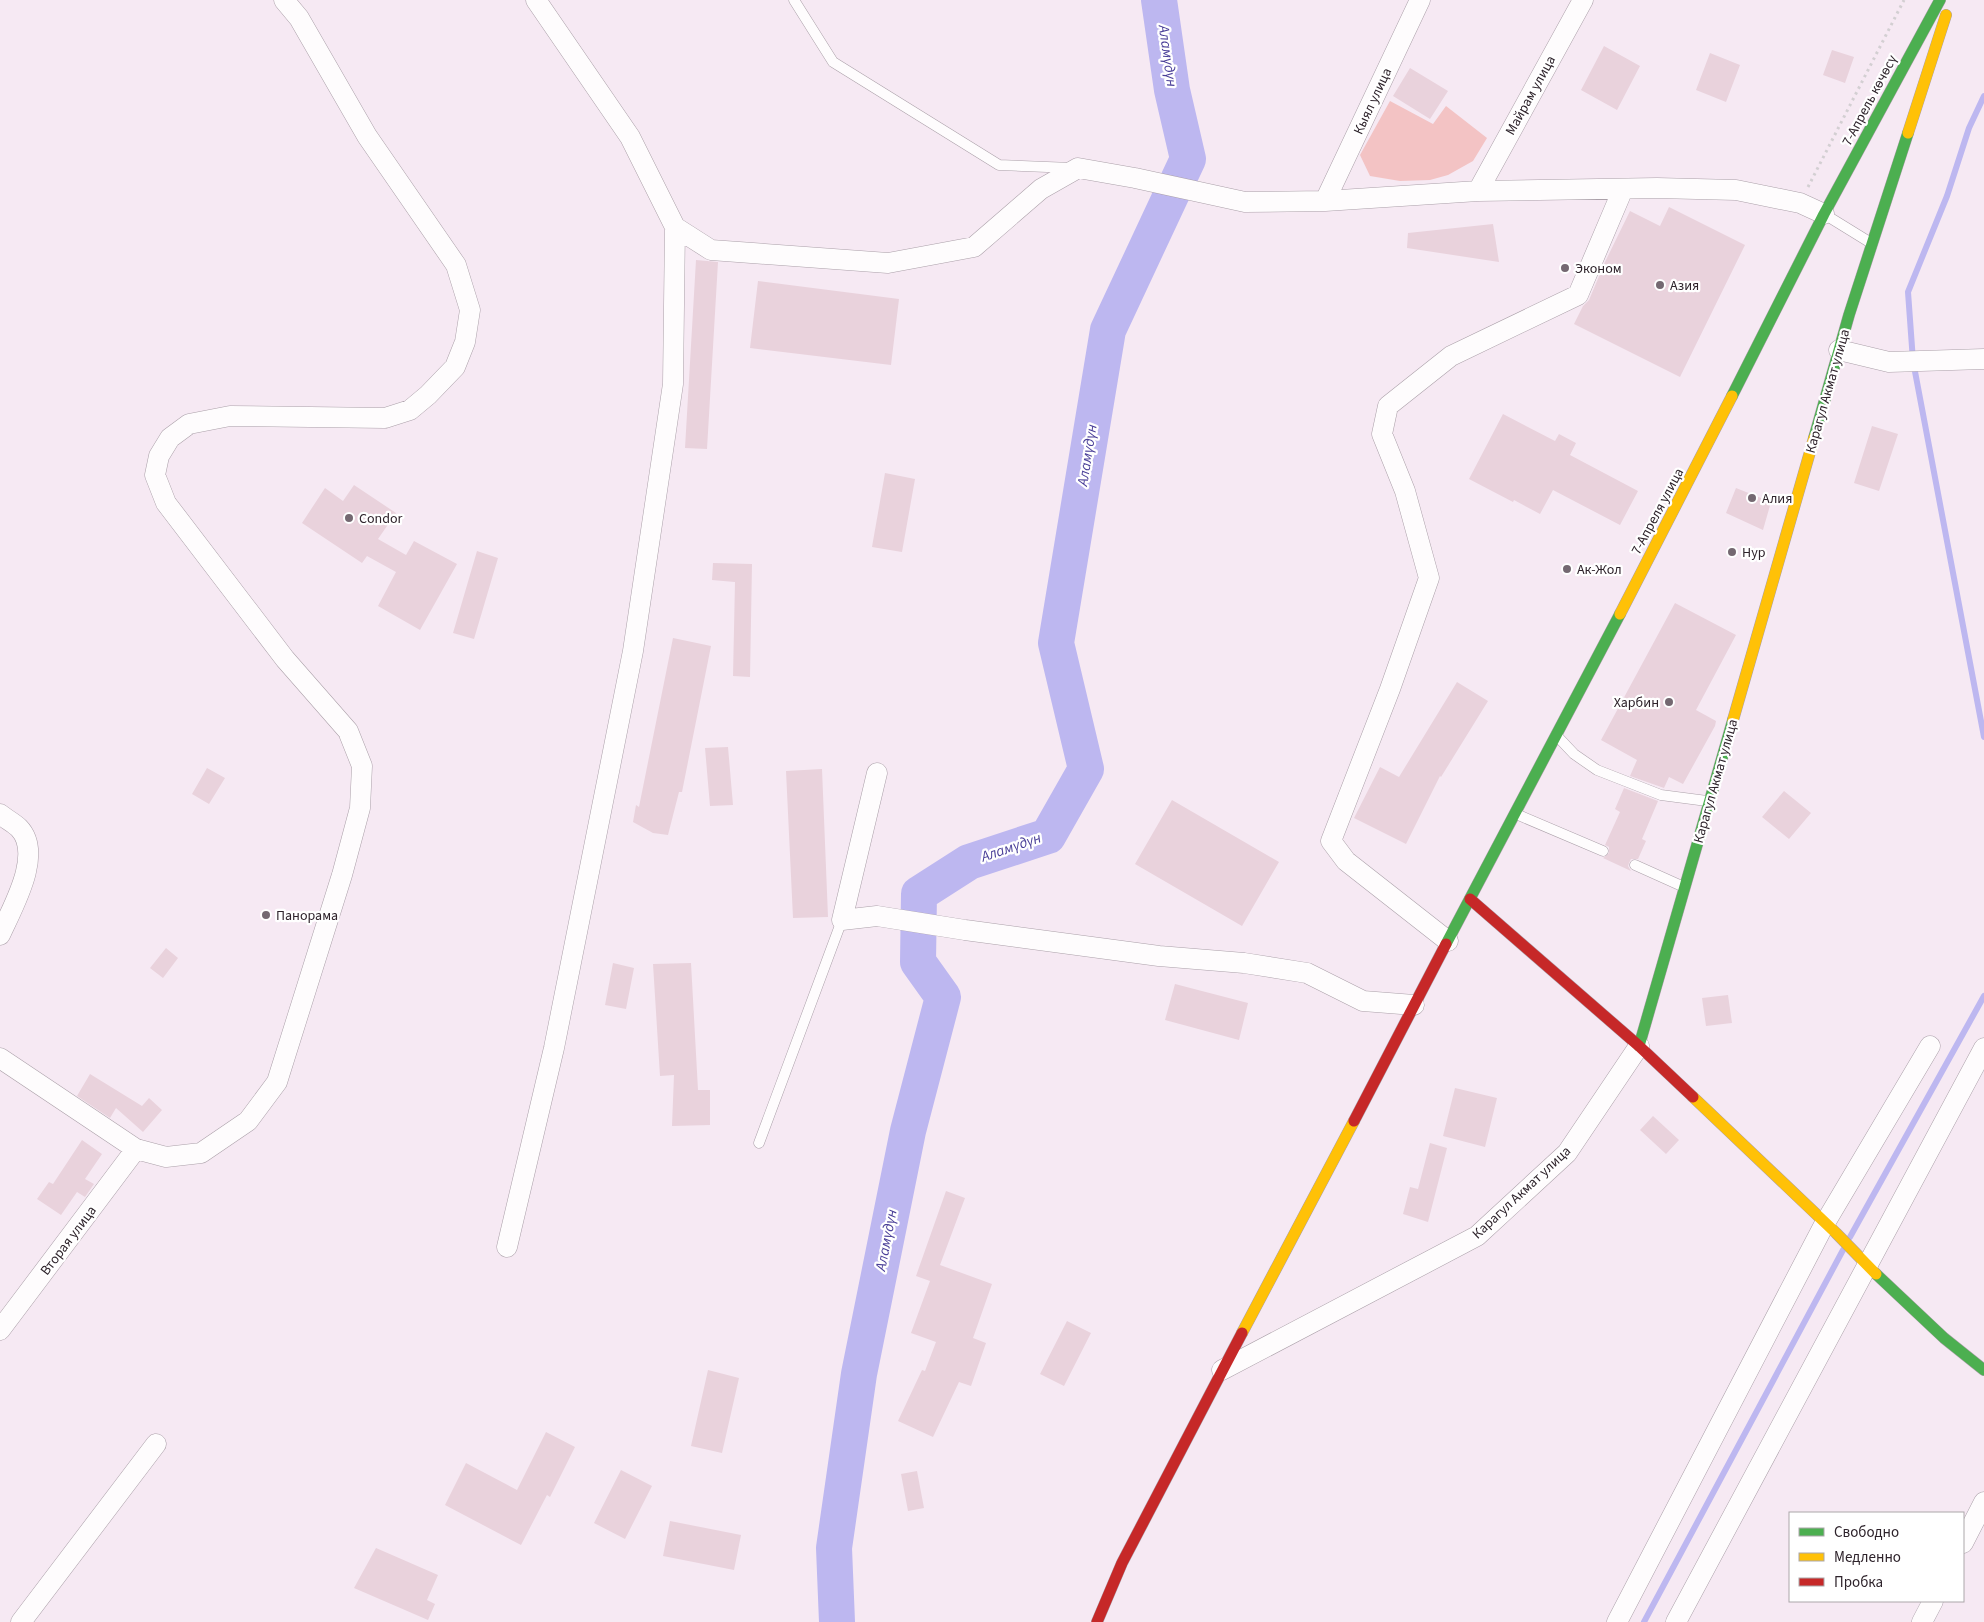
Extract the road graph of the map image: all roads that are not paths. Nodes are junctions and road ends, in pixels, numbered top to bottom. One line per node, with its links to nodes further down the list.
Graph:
1 (284, 0): 35 (street)
2 (536, 0): 13 (street)
3 (794, 0): 8 (lane)
4 (1420, 0): 11 (street, Кыял улица)
5 (1583, 0): 10 (street, Майрам улица)
6 (1940, 0): 12 (main road, 7-Апрель көчөсү)
7 (1950, 0): 14 (main road, Карагул Акмат улица)
8 (1078, 168): 11 (street); 13 (street)
9 (1623, 188): 10 (street); 12 (street); 28 (street)
10 (1478, 190): 11 (street)
11 (1325, 201)
12 (1824, 214): 14 (lane); 17 (main road, 7-Апреля улица)
13 (674, 227): 37 (street)
14 (1872, 244): 15 (main road, Карагул Акмат улица)
15 (1839, 350): 16 (street); 19 (main road, Карагул Акмат улица)
16 (1984, 359)
17 (1556, 735): 19 (lane); 20 (main road, 7-Апреля улица)
18 (877, 772): 26 (street)
19 (1709, 802): 24 (main road, Карагул Акмат улица)
20 (1515, 813): 22 (lane); 25 (main road, 7-Апреля улица)
21 (0, 814): 27 (street)
22 (1602, 851)
23 (1635, 865): 24 (lane)
24 (1685, 887): 30 (main road, Карагул Акмат улица)
25 (1470, 899): 28 (main road, 7-Апреля улица); 30 (main road)
26 (842, 920): 29 (street); 34 (lane)
27 (0, 935)
28 (1448, 941): 29 (main road, 7-Апреля улица)
29 (1414, 1005): 40 (main road, 7-Апреля улица)
30 (1639, 1046): 36 (main road); 40 (street, Карагул Акмат улица)
31 (1930, 1046): 36 (street)
32 (1984, 1048): 38 (street)
33 (0, 1058): 35 (street)
34 (759, 1143)
35 (136, 1149): 39 (street, Вторая улица)
36 (1830, 1228): 38 (main road); 48 (street)
37 (507, 1247)
38 (1862, 1260): 41 (main road); 49 (street)
39 (0, 1330)
40 (1222, 1370): 47 (main road, 7-Апреля улица)
41 (1984, 1370)
42 (156, 1444): 46 (street)
43 (1984, 1502): 44 (street)
44 (1964, 1541)
45 (1932, 1602): 50 (street)
46 (21, 1622)
47 (1096, 1622)
48 (1617, 1622)
49 (1676, 1622)
50 (1922, 1622)

